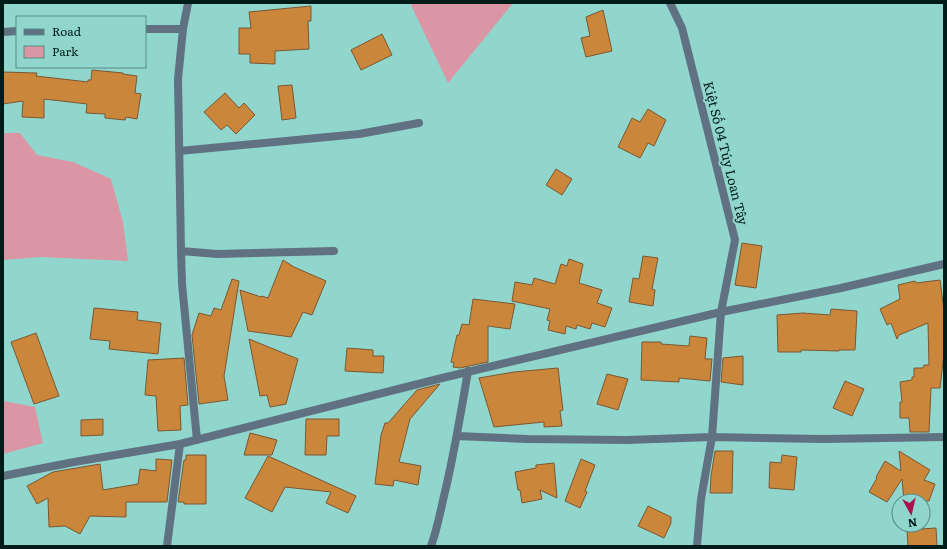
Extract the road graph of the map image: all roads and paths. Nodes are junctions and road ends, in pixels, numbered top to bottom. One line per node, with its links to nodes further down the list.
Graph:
1 (188, 3): 4 (street)
2 (670, 3): 12 (street, Kiệt Số 04 Túy Loan Tây)
3 (146, 29): 4 (street)
4 (183, 29): 8 (street)
5 (16, 31): 6 (street)
6 (3, 32)
7 (419, 123): 8 (street)
8 (179, 151): 9 (street)
9 (182, 251): 10 (street); 17 (street)
10 (334, 251)
11 (944, 264): 12 (street)
12 (721, 312): 13 (street); 15 (street, Kiệt Số 04 Túy Loan Tây)
13 (468, 372): 14 (street); 17 (street)
14 (457, 436): 15 (street); 21 (street)
15 (712, 437): 16 (street); 22 (street, Kiệt Số 04 Túy Loan Tây)
16 (944, 437)
17 (197, 440): 18 (street)
18 (180, 444): 19 (street); 20 (street)
19 (3, 476)
20 (168, 546)
21 (430, 546)
22 (697, 546)

